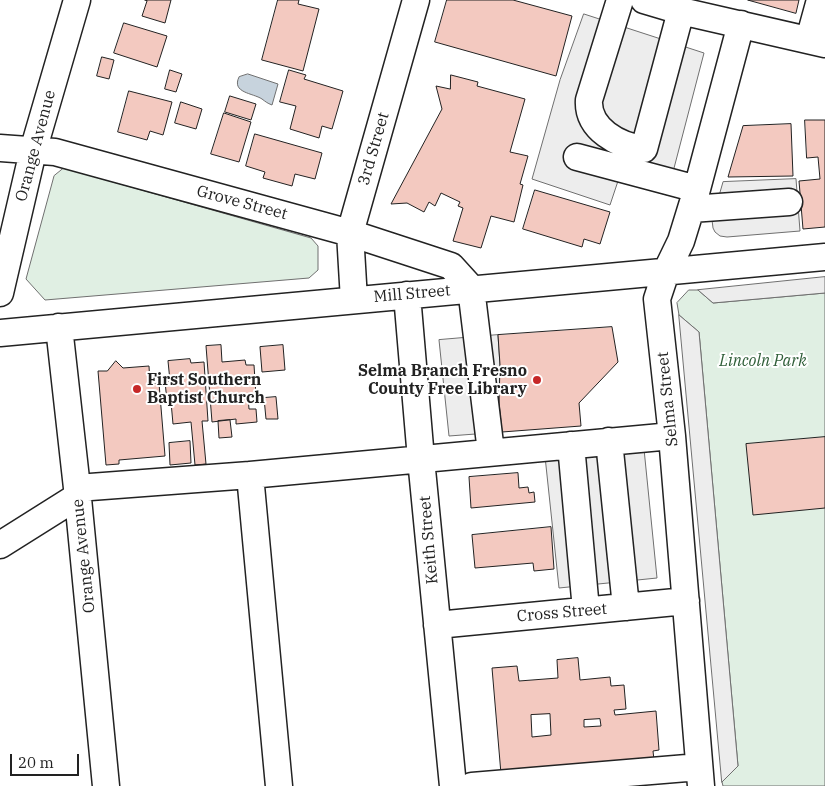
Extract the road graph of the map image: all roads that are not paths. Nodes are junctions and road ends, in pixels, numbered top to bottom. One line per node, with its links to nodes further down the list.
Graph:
1 (77, 0): 10 (street, Orange Avenue)
2 (416, 0): 14 (street, 3rd Street)
3 (620, 0): 6 (street)
4 (644, 0): 6 (street)
5 (820, 0): 8 (street)
6 (693, 8): 7 (street)
7 (741, 24): 8 (street); 12 (street, Selma Street)
8 (817, 42)
9 (0, 148): 10 (street, Grove Street)
10 (33, 151): 14 (street, Grove Street); 18 (street, Orange Avenue)
11 (577, 157): 12 (street)
12 (694, 199): 13 (street); 16 (street, Selma Street)
13 (789, 202)
14 (350, 233): 17 (street, Grove Street); 20 (street, 3rd Street)
15 (825, 257): 16 (street, Mill Street)
16 (666, 272): 17 (street, Mill Street); 23 (street, Selma Street)
17 (471, 288): 19 (street, Mill Street); 26 (street)
18 (0, 293)
19 (408, 295): 20 (street, Mill Street); 27 (street, Keith Street)
20 (354, 300): 21 (street, Mill Street)
21 (59, 327): 22 (street, Mill Street); 29 (street, Orange Avenue)
22 (0, 333)
23 (672, 436): 24 (street); 31 (street, Selma Street)
24 (609, 441): 25 (street); 32 (street)
25 (571, 445): 26 (street); 33 (street)
26 (491, 452): 27 (street)
27 (421, 460): 28 (street); 34 (street, Keith Street)
28 (250, 475): 29 (street); 37 (street)
29 (77, 492): 30 (street); 36 (street, Orange Avenue)
30 (0, 545)
31 (686, 600): 32 (street, Cross Street); 35 (street, Selma Street)
32 (626, 607): 33 (street, Cross Street)
33 (586, 610): 34 (street, Cross Street)
34 (437, 624): 38 (street, Keith Street)
35 (700, 777): 39 (street)
36 (106, 786)
37 (279, 786)
38 (453, 786)
39 (472, 786)

